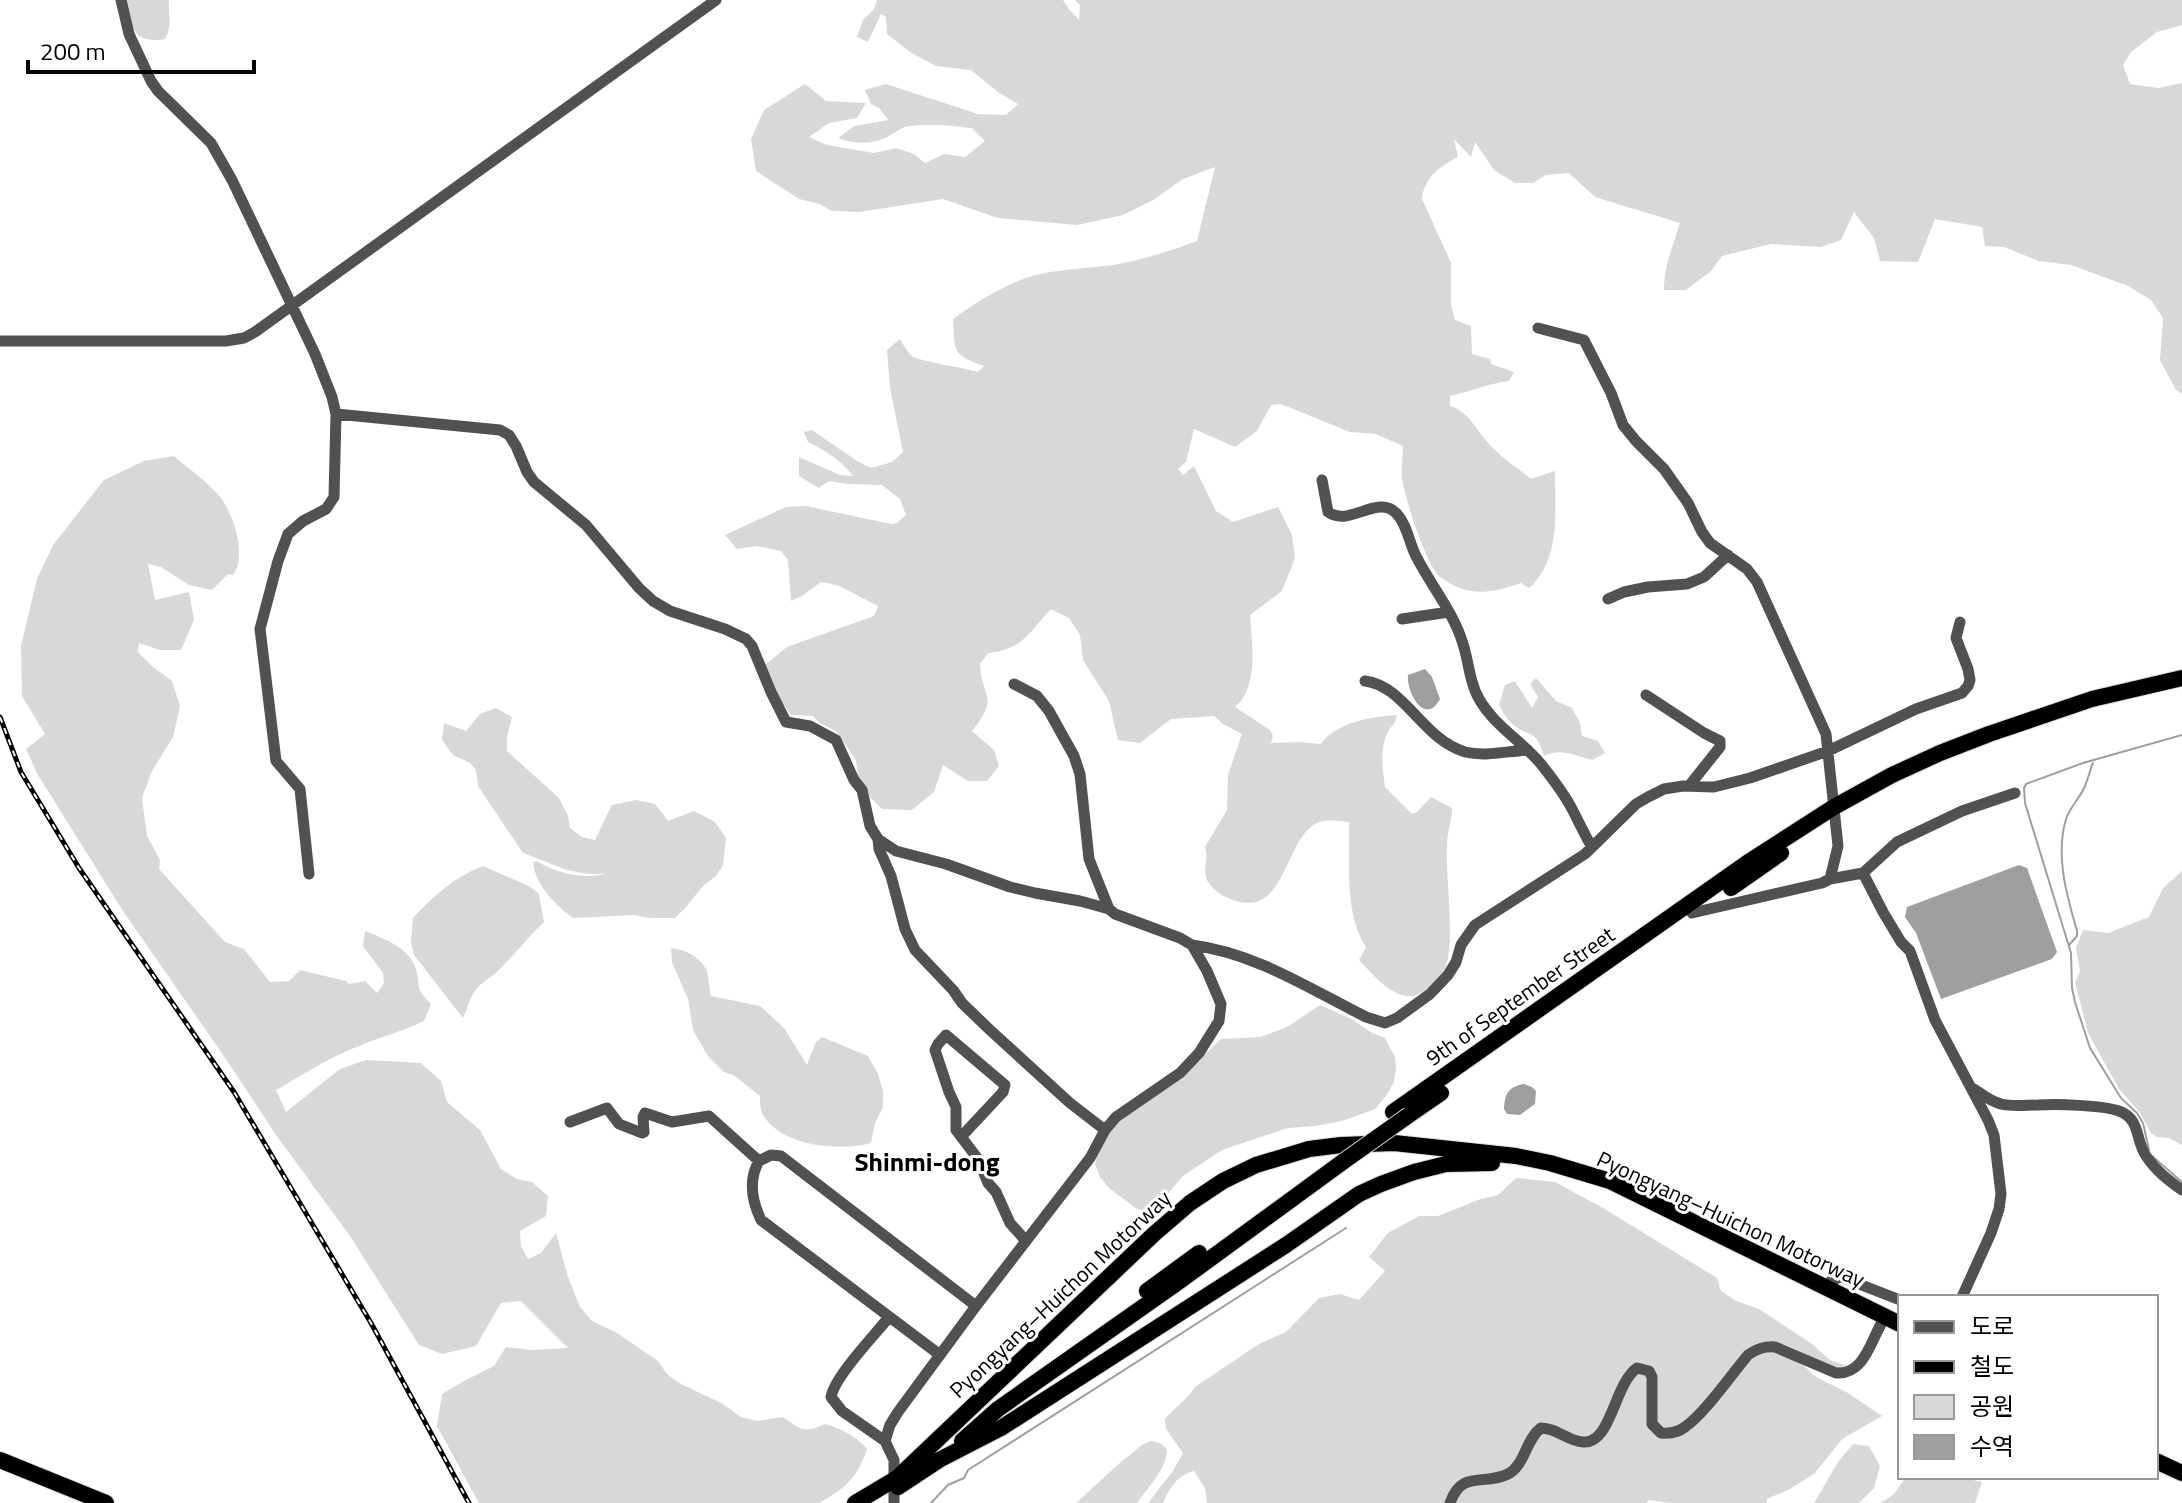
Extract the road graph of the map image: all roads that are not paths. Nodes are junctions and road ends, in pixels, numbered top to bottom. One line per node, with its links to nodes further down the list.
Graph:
1 (121, 0): 3 (street)
2 (716, 0): 3 (street)
3 (291, 306): 5 (street); 6 (street)
4 (1538, 328): 8 (street)
5 (0, 341)
6 (336, 414): 23 (street); 26 (street)
7 (1322, 480): 10 (street)
8 (1728, 555): 9 (street); 19 (street)
9 (1608, 599)
10 (1449, 612): 11 (street); 18 (street)
11 (1402, 619)
12 (1960, 622): 19 (street)
13 (2182, 678): 22 (highway, 9th of September Street)
14 (1365, 681): 18 (street)
15 (1014, 684): 28 (street)
16 (2182, 689): 22 (highway, 9th of September Street)
17 (1646, 695): 20 (street)
18 (1528, 750): 24 (street)
19 (1828, 751): 20 (street); 22 (street)
20 (1689, 786): 24 (street)
21 (2015, 793): 25 (street)
22 (1835, 812): 27 (street); 29 (highway, 9th of September Street); 32 (highway, 9th of September Street)
23 (878, 839): 28 (street); 34 (street)
24 (1592, 847): 30 (street)
25 (1863, 873): 27 (street); 31 (street)
26 (309, 874)
27 (1830, 879): 29 (street)
28 (1109, 909): 30 (street)
29 (1692, 913): 32 (highway, 9th of September Street)
30 (1192, 945): 34 (street)
31 (1971, 1087): 38 (street); 41 (street)
32 (1401, 1114): 36 (highway, 9th of September Street)
33 (570, 1122): 37 (street)
34 (1105, 1130): 39 (street)
35 (961, 1137): 35 (street); 39 (street)
36 (1337, 1160): 50 (highway, 9th of September Street); 53 (highway, 9th of September Street)
37 (759, 1161): 43 (street); 44 (street)
38 (2182, 1190)
39 (1026, 1241): 43 (street)
40 (1825, 1287): 42 (street); 45 (highway, Pyongyang–Huichon Motorway); 50 (highway, Pyongyang–Huichon Motorway)
41 (1963, 1295)
42 (1898, 1299)
43 (976, 1306): 48 (street)
44 (889, 1317): 48 (street); 49 (street)
45 (1898, 1323)
46 (1881, 1324): 47 (highway, Pyongyang–Huichon Motorway); 53 (highway, Pyongyang–Huichon Motorway); 63 (street)
47 (1898, 1332)
48 (940, 1355): 49 (street)
49 (885, 1441): 58 (street)
50 (933, 1444): 58 (highway, Pyongyang–Huichon Motorway)
51 (2158, 1456): 55 (highway)
52 (0, 1460): 60 (highway)
53 (939, 1460): 58 (highway, Pyongyang–Huichon Motorway)
54 (2158, 1462): 57 (highway)
55 (2182, 1467)
56 (0, 1468): 59 (highway)
57 (2182, 1473)
58 (894, 1490): 61 (highway, Pyongyang–Huichon Motorway); 62 (highway, Pyongyang–Huichon Motorway)
59 (86, 1503)
60 (106, 1503)
61 (855, 1503)
62 (872, 1503)
63 (1450, 1503)

